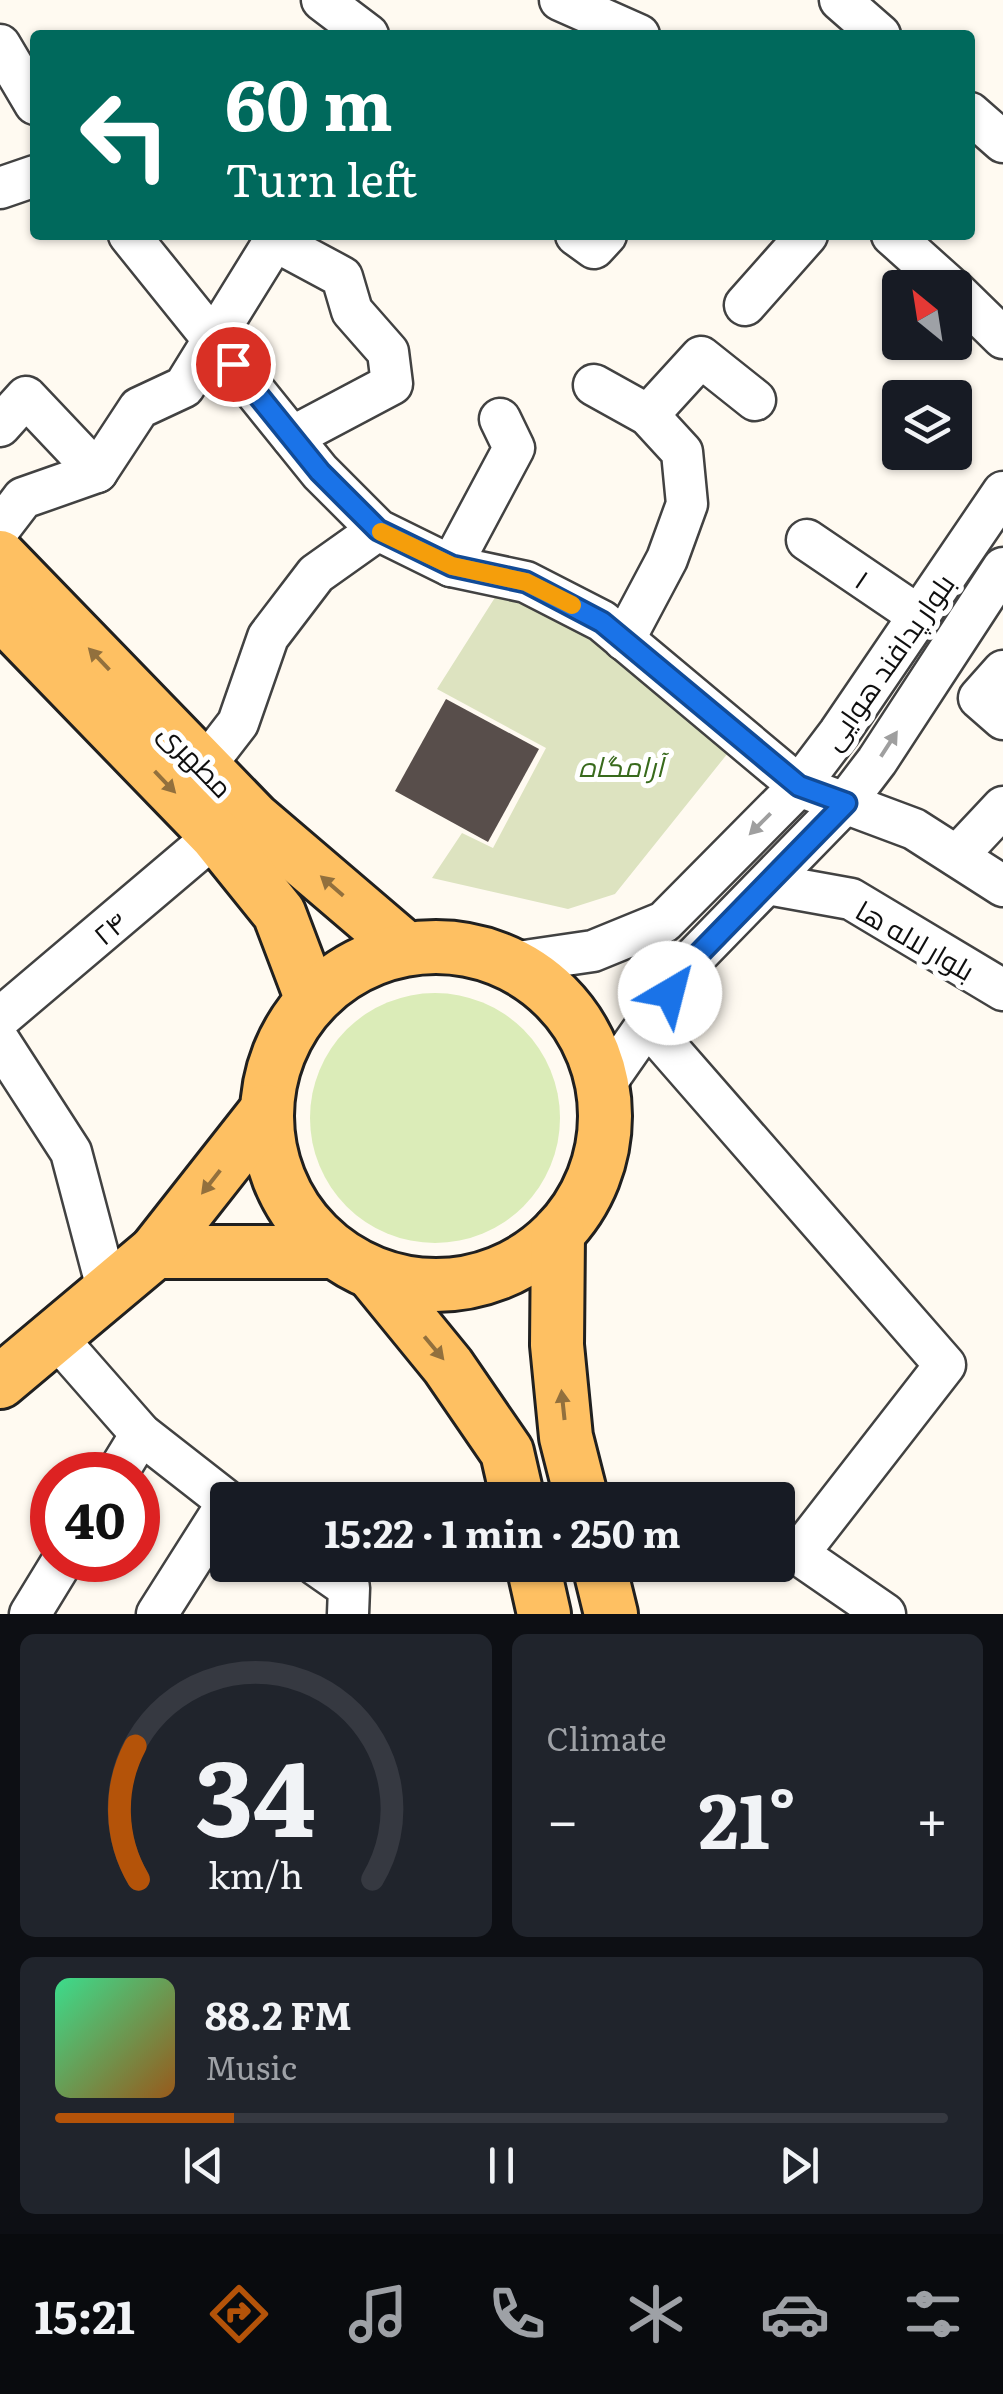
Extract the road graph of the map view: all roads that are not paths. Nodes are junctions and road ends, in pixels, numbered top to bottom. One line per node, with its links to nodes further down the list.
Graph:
1 (322, 0): 4 (street)
2 (560, 0): 5 (street)
3 (840, 0): 6 (street)
4 (361, 30)
5 (628, 30)
6 (874, 30)
7 (1, 50): 8 (street)
8 (30, 96)
9 (975, 117): 10 (street)
10 (1003, 142)
11 (30, 178): 12 (street)
12 (0, 188)
13 (132, 240): 22 (street)
14 (276, 240): 22 (street)
15 (280, 240): 28 (street)
16 (803, 240): 19 (street)
17 (898, 240): 18 (street)
18 (931, 270)
19 (745, 305)
20 (972, 308): 21 (street)
21 (1003, 338)
22 (213, 340): 28 (street); 29 (street)
23 (594, 385): 26 (street)
24 (755, 400): 26 (street)
25 (13, 412): 29 (street)
26 (648, 415): 39 (street)
27 (500, 419): 35 (street)
28 (292, 437): 32 (street)
29 (97, 472): 31 (street)
30 (1003, 492): 37 (street, بلوار پدافند هوایی)
31 (0, 528)
32 (378, 530): 35 (street); 40 (street)
33 (807, 540): 37 (street, ۱)
34 (0, 557): 40 (main road, مطهری, one-way to 34)
35 (452, 566): 39 (street)
36 (1003, 568): 42 (street, بلوار پدافند هوایی, one-way to 36)
37 (919, 616): 41 (street, بلوار پدافند هوایی)
38 (8, 636): 44 (main road, مطهری, one-way to 44)
39 (624, 640): 41 (street)
40 (204, 767): 48 (main road, مطهری, one-way to 40)
41 (799, 786): 42 (street); 49 (street, بلوار پدافند هوایی, one-way to 49)
42 (846, 803): 45 (street); 46 (street, بلوار پدافند هوایی)
43 (1003, 807): 45 (street)
44 (216, 835): 51 (main road, مطهری); 52 (street, ۲۴)
45 (957, 856): 47 (street)
46 (768, 884): 50 (street, بلوار لاله ها); 53 (street, بلوار پدافند هوایی)
47 (1003, 886)
48 (406, 949): 49 (main road); 51 (main road)
49 (511, 963): 55 (main road)
50 (1003, 990)
51 (312, 1000): 56 (main road)
52 (0, 1018)
53 (648, 1025): 55 (street, بلوار پدافند هوایی); 78 (street)
54 (0, 1042): 60 (street)
55 (604, 1086): 57 (main road)
56 (266, 1111): 58 (main road, one-way to 58); 59 (main road)
57 (558, 1233): 59 (main road); 66 (main road, one-way to 57)
58 (155, 1252): 59 (main road); 60 (main road)
59 (353, 1262): 65 (main road, one-way to 65)
60 (108, 1292): 61 (main road)
61 (55, 1336): 62 (main road); 63 (street)
62 (0, 1382)
63 (141, 1434): 64 (street); 67 (street)
64 (130, 1452)
65 (514, 1482)
66 (577, 1482)
67 (210, 1488)
68 (210, 1530): 74 (street)
69 (50, 1582): 73 (street)
70 (340, 1582): 75 (street)
71 (537, 1582): 76 (main road)
72 (603, 1582): 77 (main road)
73 (30, 1614)
74 (157, 1614)
75 (348, 1614)
76 (544, 1614)
77 (611, 1614)
78 (885, 1614)

